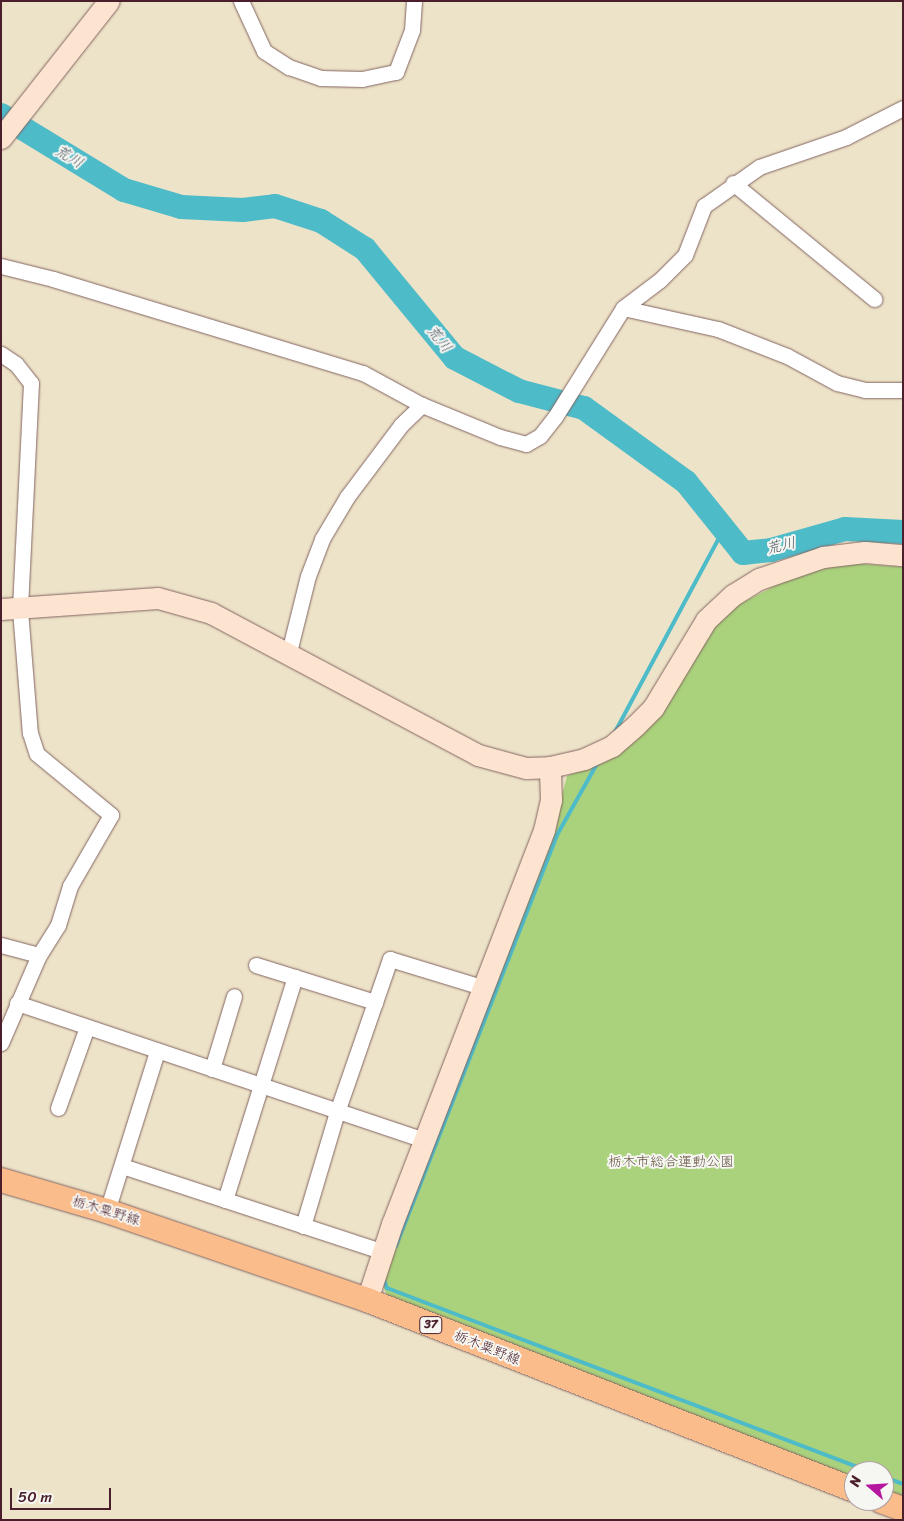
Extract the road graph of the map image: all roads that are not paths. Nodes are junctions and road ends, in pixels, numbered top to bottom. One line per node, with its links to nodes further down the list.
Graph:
1 (109, 1): 5 (street)
2 (240, 1): 3 (street)
3 (414, 1)
4 (903, 108): 6 (street)
5 (1, 138)
6 (732, 183): 8 (street); 9 (street)
7 (1, 266): 12 (street)
8 (874, 299)
9 (623, 308): 11 (street); 12 (street)
10 (1, 354): 14 (street)
11 (903, 390)
12 (422, 404): 15 (street)
13 (903, 555): 16 (street)
14 (11, 609): 15 (street); 18 (street)
15 (289, 652): 16 (street)
16 (550, 767): 21 (street)
17 (1, 945): 18 (street)
18 (39, 955): 24 (street)
19 (256, 965): 20 (street)
20 (295, 977): 23 (street); 29 (street)
21 (485, 988): 23 (street); 32 (street)
22 (234, 996): 28 (street)
23 (375, 1002): 31 (street)
24 (17, 1003): 25 (street); 26 (street)
25 (87, 1027): 27 (street); 30 (street)
26 (1, 1043)
27 (156, 1051): 28 (street); 33 (street)
28 (212, 1070): 29 (street)
29 (259, 1085): 31 (street); 35 (street)
30 (58, 1108)
31 (337, 1112): 32 (street); 37 (street)
32 (425, 1140): 38 (street)
33 (122, 1166): 35 (street); 36 (street)
34 (1, 1180): 36 (main road, 栃木粟野線 / 37)
35 (225, 1200): 37 (street)
36 (107, 1211): 39 (main road, 栃木粟野線 / 37)
37 (303, 1226): 38 (street)
38 (382, 1252): 39 (street)
39 (367, 1300): 40 (main road, 栃木粟野線 / 37)
40 (844, 1486)

